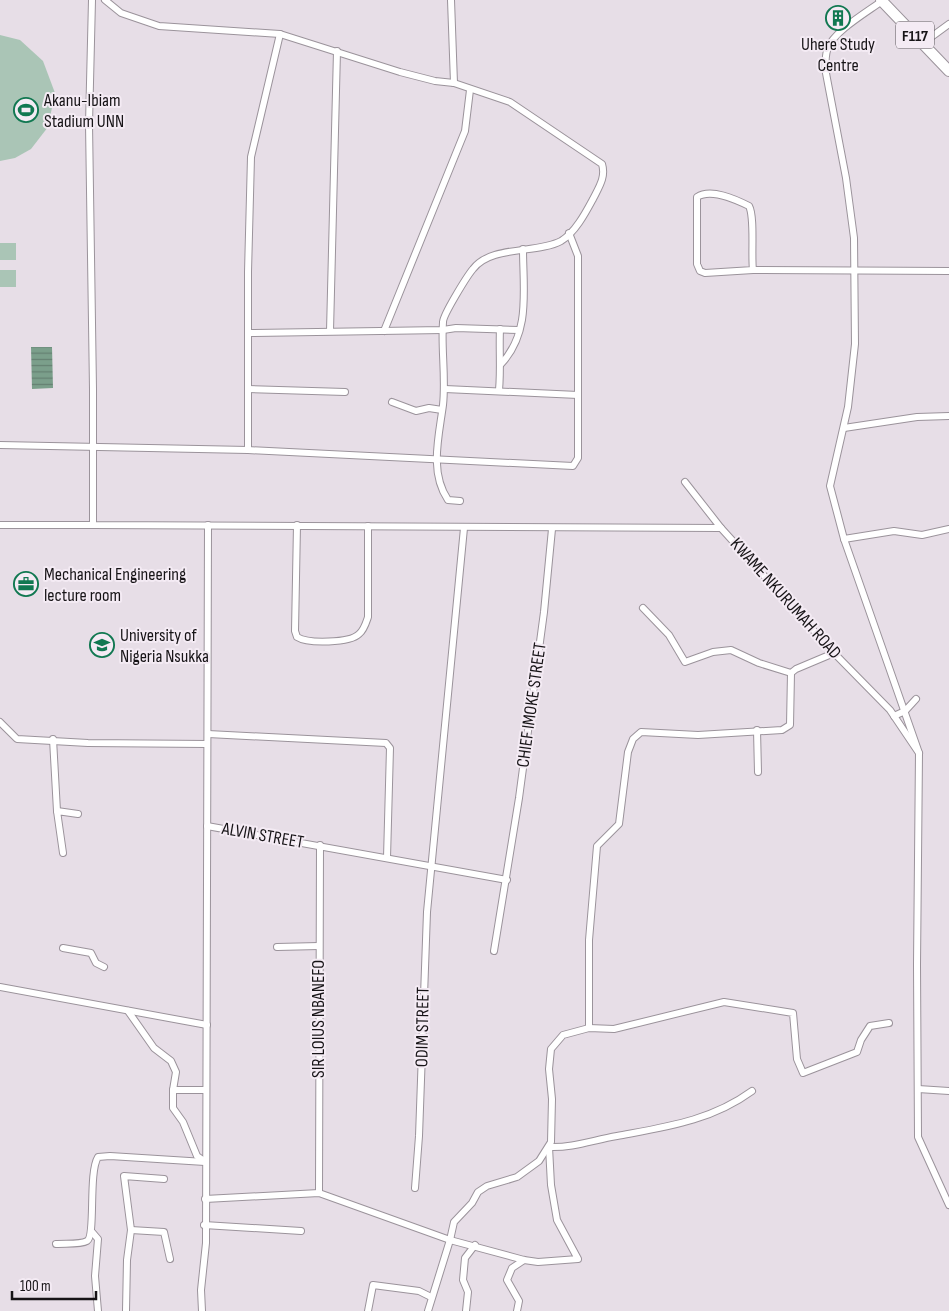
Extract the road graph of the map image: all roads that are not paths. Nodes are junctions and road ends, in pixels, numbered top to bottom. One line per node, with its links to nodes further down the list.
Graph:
1 (92, 0): 34 (street)
2 (105, 0): 6 (street)
3 (451, 0): 10 (street)
4 (881, 0): 7 (main road, F117); 15 (street)
5 (949, 24): 7 (street)
6 (280, 34): 8 (street); 22 (street)
7 (923, 43): 9 (main road, F117)
8 (337, 51): 10 (street); 20 (street)
9 (949, 71)
10 (454, 83): 11 (street)
11 (470, 90): 12 (street); 21 (street)
12 (569, 233): 13 (street); 28 (street)
13 (523, 249): 18 (street); 19 (street)
14 (753, 270): 14 (street); 15 (street)
15 (854, 270): 16 (street); 32 (street)
16 (949, 271)
17 (500, 329): 18 (street); 19 (street); 23 (street)
18 (443, 330): 21 (street); 25 (street)
19 (520, 330): 23 (street)
20 (330, 331): 21 (street); 22 (street)
21 (384, 331)
22 (248, 332): 24 (street)
23 (501, 364): 26 (street)
24 (248, 389): 27 (street); 35 (street)
25 (445, 389): 26 (street); 30 (street)
26 (499, 390): 28 (street)
27 (345, 392)
28 (578, 395): 36 (street)
29 (392, 402): 30 (street)
30 (442, 410): 36 (street)
31 (949, 416): 32 (street)
32 (844, 428): 48 (street)
33 (0, 445): 34 (street)
34 (94, 449): 35 (street); 39 (street)
35 (248, 450): 36 (street)
36 (437, 458): 38 (street)
37 (685, 482): 45 (street)
38 (460, 502)
39 (93, 525): 40 (street, KWAME NKURUMAH ROAD); 42 (street, KWAME NKURUMAH ROAD)
40 (208, 525): 41 (street, KWAME NKURUMAH ROAD); 57 (street)
41 (297, 525): 43 (street, KWAME NKURUMAH ROAD); 43 (street)
42 (0, 526)
43 (368, 526): 44 (street, KWAME NKURUMAH ROAD)
44 (464, 528): 46 (street, KWAME NKURUMAH ROAD); 68 (street, ODIM STREET)
45 (721, 528): 46 (street, KWAME NKURUMAH ROAD); 50 (street, KWAME NKURUMAH ROAD)
46 (552, 529): 69 (street, CHIEF IMOKE STREET)
47 (949, 529): 48 (street)
48 (844, 540): 53 (street)
49 (642, 608): 51 (street)
50 (834, 653): 51 (street); 54 (street, KWAME NKURUMAH ROAD)
51 (791, 674): 56 (street)
52 (916, 699): 53 (street)
53 (904, 711): 54 (street); 60 (street)
54 (894, 716): 60 (street, KWAME NKURUMAH ROAD)
55 (0, 722): 58 (street)
56 (757, 730): 61 (street); 79 (street)
57 (208, 734): 59 (street); 67 (street)
58 (53, 739): 59 (street); 62 (street)
59 (208, 744): 64 (street)
60 (919, 753): 80 (street)
61 (758, 772)
62 (57, 811): 63 (street); 66 (street)
63 (78, 814)
64 (207, 826): 65 (street, ALVIN STREET); 78 (street)
65 (320, 845): 67 (street, ALVIN STREET); 70 (street, SIR LOIUS NBANEFO)
66 (63, 853)
67 (387, 858): 68 (street, ALVIN STREET)
68 (431, 866): 69 (street, ALVIN STREET); 88 (street, ODIM STREET)
69 (507, 880): 73 (street, CHIEF IMOKE STREET)
70 (319, 946): 71 (street); 89 (street, SIR LOIUS NBANEFO)
71 (277, 947)
72 (63, 948): 74 (street)
73 (494, 951)
74 (104, 967)
75 (0, 987): 76 (street)
76 (128, 1011): 78 (street); 81 (street)
77 (889, 1023): 79 (street)
78 (207, 1025): 82 (street)
79 (589, 1028): 85 (street)
80 (918, 1089): 84 (street); 91 (street)
81 (173, 1090): 82 (street); 86 (street)
82 (206, 1090): 86 (street)
83 (752, 1091): 85 (street)
84 (949, 1091)
85 (548, 1146): 96 (street); 100 (street)
86 (205, 1162): 90 (street); 95 (street)
87 (164, 1179): 93 (street)
88 (414, 1188)
89 (319, 1193): 90 (street); 96 (street)
90 (205, 1199): 92 (street)
91 (949, 1204)
92 (204, 1225): 94 (street); 104 (street)
93 (131, 1230): 99 (street); 103 (street)
94 (301, 1231)
95 (92, 1232): 97 (street); 102 (street)
96 (450, 1240): 98 (street); 101 (street)
97 (56, 1244)
98 (475, 1245): 100 (street); 107 (street)
99 (170, 1260)
100 (524, 1260): 108 (street)
101 (431, 1297): 105 (street); 106 (street)
102 (98, 1311)
103 (126, 1311)
104 (202, 1311)
105 (368, 1311)
106 (428, 1311)
107 (466, 1311)
108 (517, 1311)

